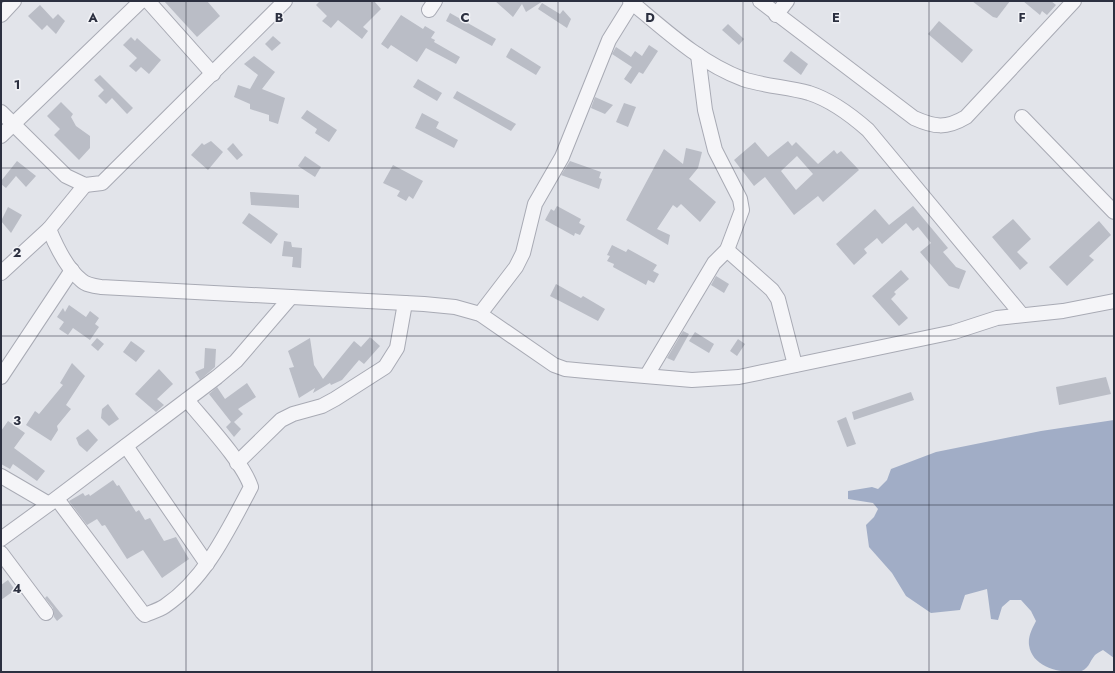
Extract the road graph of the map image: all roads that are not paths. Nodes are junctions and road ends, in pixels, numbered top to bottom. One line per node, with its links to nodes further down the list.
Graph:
1 (141, 1): 13 (street)
2 (148, 1): 10 (street)
3 (286, 1): 10 (street)
4 (760, 1): 8 (street)
5 (787, 1): 8 (street)
6 (1074, 1): 8 (street)
7 (631, 2): 9 (street); 26 (street)
8 (776, 15)
9 (698, 56): 18 (street); 27 (street)
10 (213, 74): 15 (street)
11 (1, 112): 13 (street)
12 (1022, 117): 16 (street)
13 (13, 124): 14 (street); 15 (street)
14 (1, 136)
15 (85, 185): 17 (street)
16 (1114, 212)
17 (49, 229): 19 (street); 20 (street)
18 (726, 250): 28 (street); 29 (street)
19 (72, 270): 21 (street); 30 (street)
20 (1, 273)
21 (291, 297): 23 (street); 31 (street)
22 (1114, 301): 24 (street)
23 (405, 303): 26 (street); 33 (street)
24 (1084, 307): 25 (street); 27 (street)
25 (1114, 308)
26 (480, 314): 29 (street)
27 (1022, 315): 28 (street)
28 (795, 365): 29 (street)
29 (647, 375)
30 (1, 377)
31 (187, 400): 32 (street); 33 (street)
32 (126, 446): 35 (street); 38 (street)
33 (236, 463): 38 (street)
34 (1, 476): 35 (street)
35 (53, 501): 36 (street); 38 (street)
36 (1, 538)
37 (1, 553): 39 (street)
38 (207, 564)
39 (46, 613)

